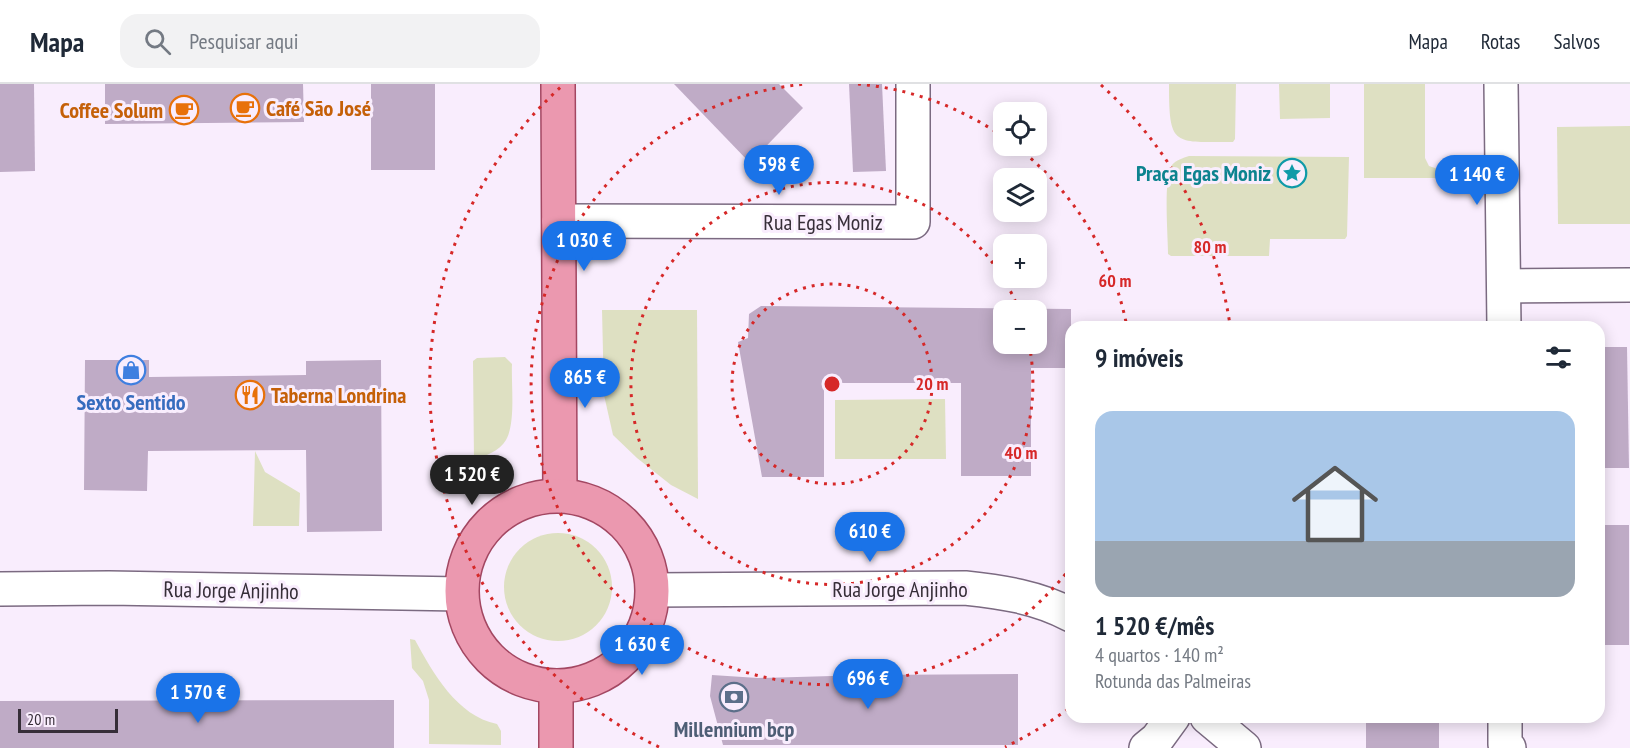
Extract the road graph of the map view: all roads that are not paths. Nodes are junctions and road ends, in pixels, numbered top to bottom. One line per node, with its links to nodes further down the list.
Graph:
1 (558, 84): 4 (main road)
2 (913, 84): 4 (street, Rua Egas Moniz)
3 (1502, 84): 6 (street)
4 (559, 221): 8 (main road)
5 (1630, 285): 6 (street)
6 (1504, 286): 7 (street)
7 (1504, 321)
8 (560, 495): 10 (main road); 11 (main road)
9 (0, 589): 11 (street, Rua Jorge Anjinho)
10 (653, 590): 12 (street, Rua Jorge Anjinho); 13 (main road)
11 (461, 594): 13 (main road)
12 (1065, 612)
13 (556, 686): 17 (main road)
14 (1169, 723): 18 (street)
15 (1214, 723): 19 (street)
16 (1505, 723): 20 (street)
17 (555, 748)
18 (1146, 748)
19 (1244, 748)
20 (1509, 748)

